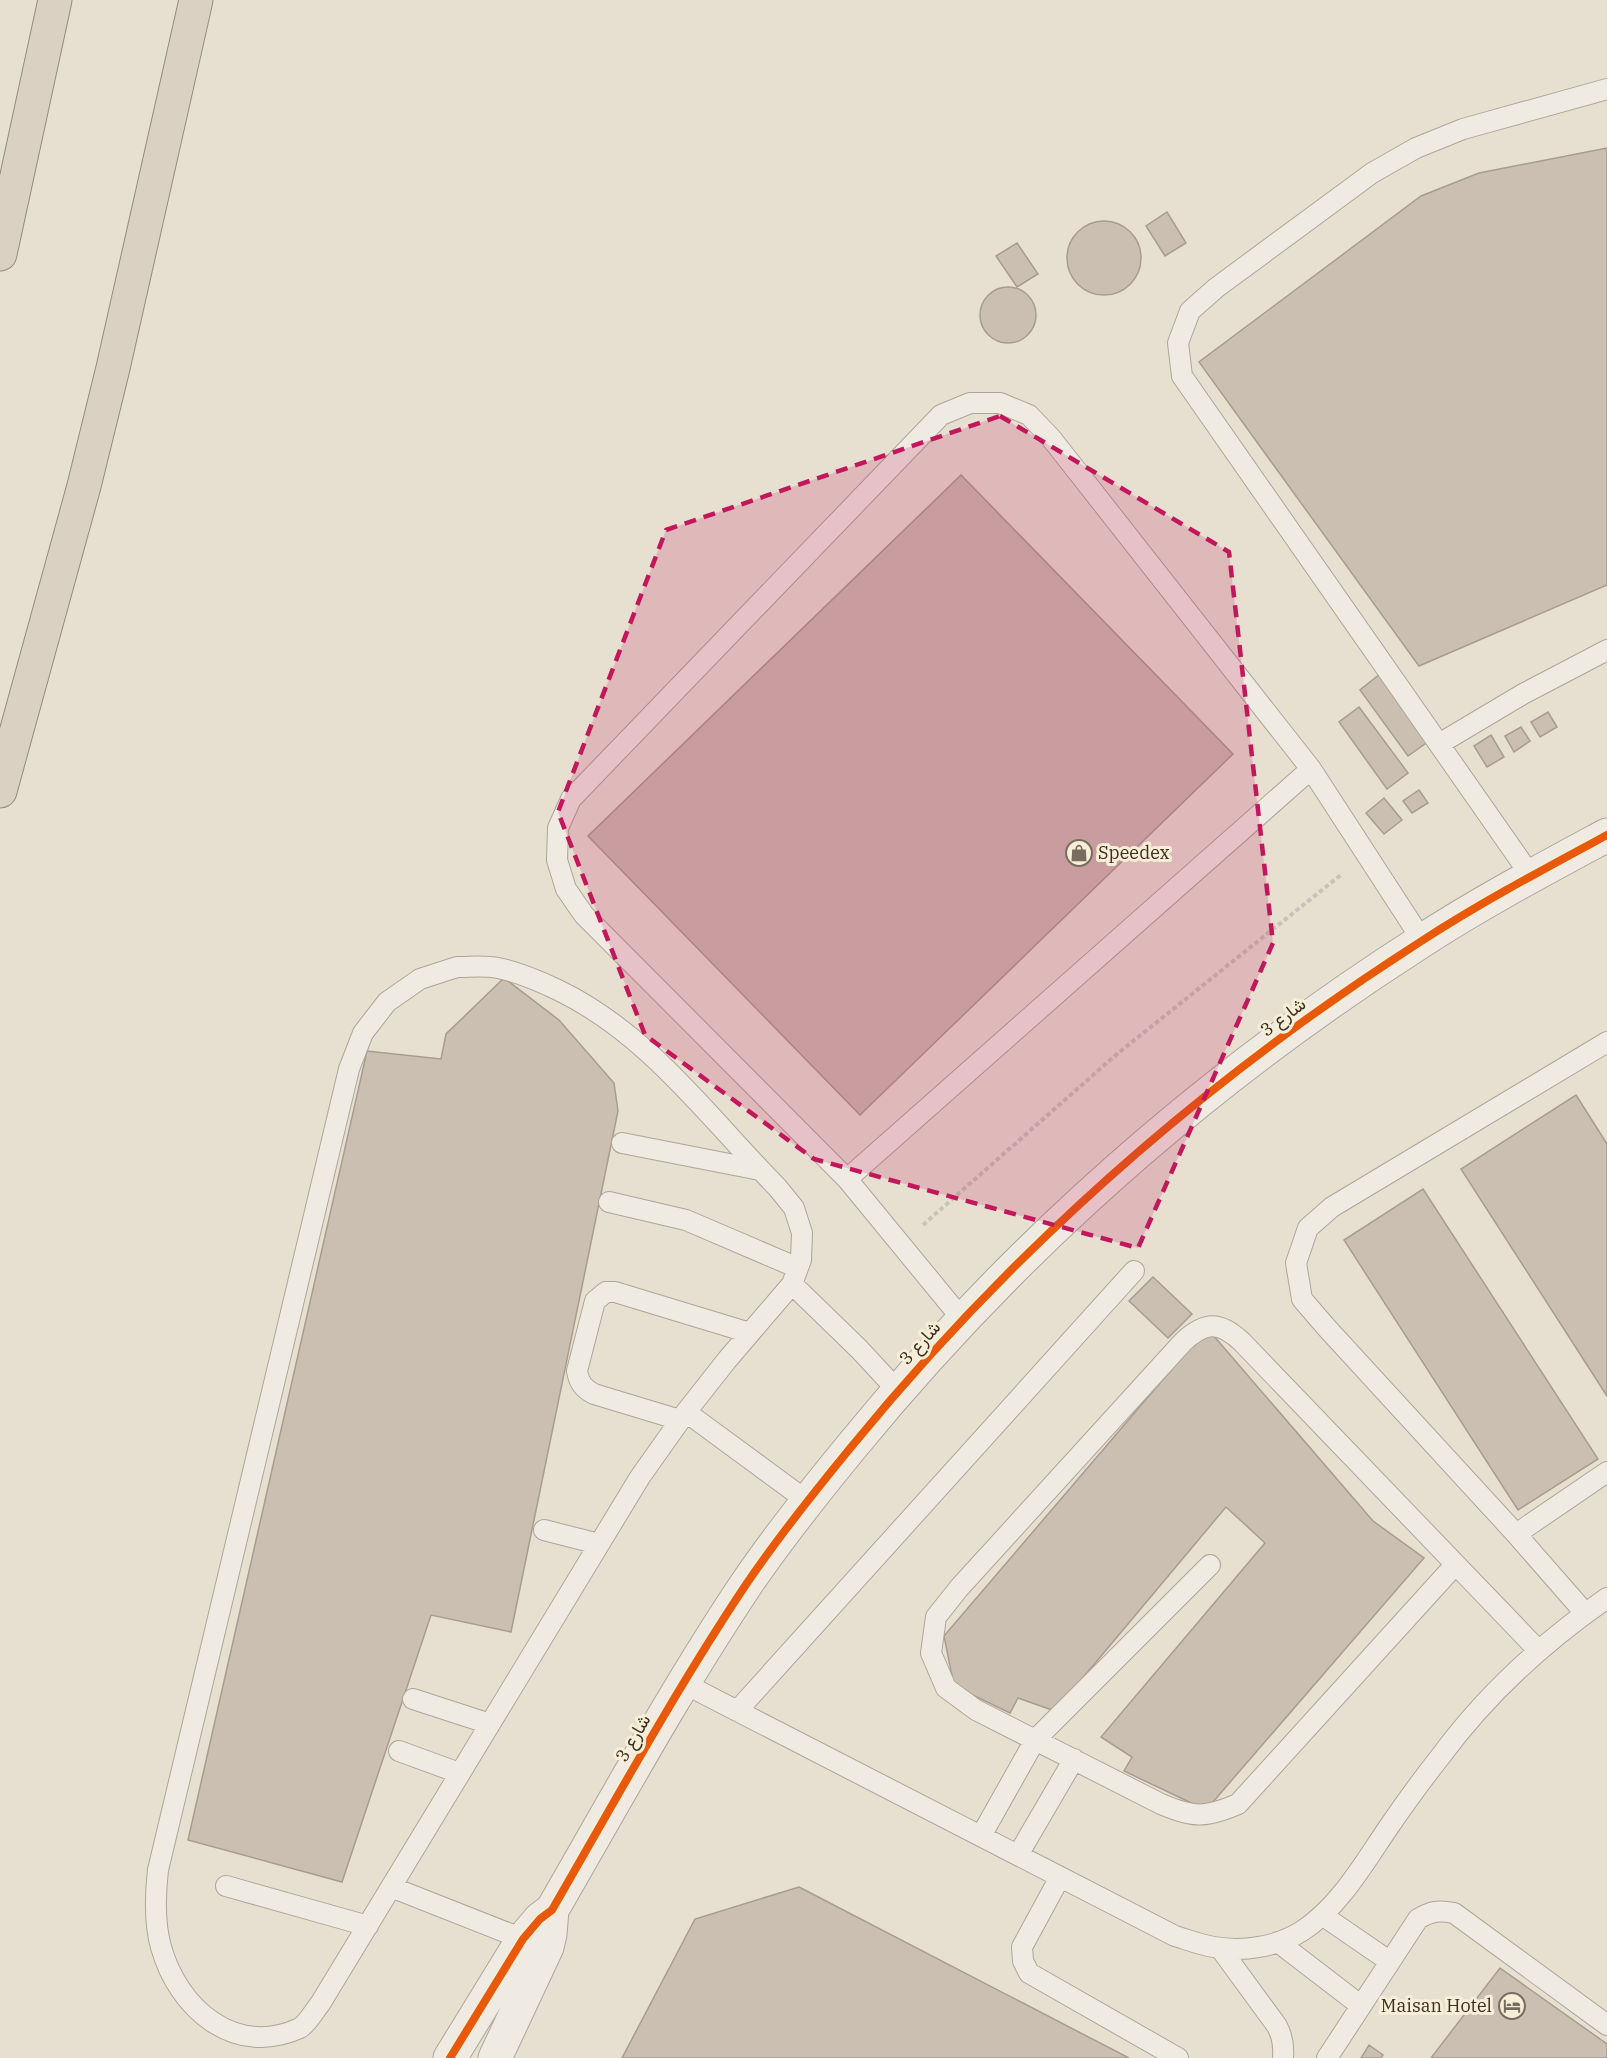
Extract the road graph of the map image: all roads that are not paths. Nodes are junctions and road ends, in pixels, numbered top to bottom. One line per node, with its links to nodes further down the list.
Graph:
1 (56, 0): 4 (highway)
2 (196, 0): 8 (highway)
3 (1607, 89): 6 (lane)
4 (0, 254)
5 (1607, 650): 6 (lane)
6 (1438, 744): 10 (lane)
7 (1311, 769): 11 (lane); 15 (lane); 15 (lane)
8 (0, 791)
9 (1607, 835): 10 (street, شارع 3)
10 (1532, 876): 11 (street, شارع 3)
11 (1422, 940): 19 (street, شارع 3)
12 (1607, 1042): 26 (lane)
13 (622, 1143): 14 (lane)
14 (760, 1170): 18 (lane); 48 (lane)
15 (847, 1179): 19 (lane)
16 (609, 1202): 18 (lane)
17 (1134, 1271): 35 (lane)
18 (795, 1276): 20 (lane); 21 (lane)
19 (962, 1319): 21 (street, شارع 3)
20 (750, 1333): 22 (lane); 22 (lane)
21 (897, 1390): 24 (street, شارع 3)
22 (683, 1416): 24 (lane); 27 (lane)
23 (1607, 1472): 26 (lane)
24 (807, 1501): 33 (street, شارع 3)
25 (544, 1530): 27 (lane)
26 (1516, 1534): 31 (lane)
27 (599, 1544): 36 (lane)
28 (1210, 1565): 37 (lane)
29 (1455, 1565): 32 (lane); 37 (lane); 39 (lane)
30 (1607, 1598): 31 (lane)
31 (1585, 1613): 32 (lane)
32 (1539, 1651): 47 (lane)
33 (683, 1683): 35 (lane); 46 (street, شارع 3)
34 (413, 1699): 36 (lane)
35 (737, 1711): 41 (lane)
36 (490, 1724): 40 (lane)
37 (1035, 1740): 39 (lane); 41 (lane)
38 (399, 1751): 40 (lane)
39 (1074, 1759): 42 (lane)
40 (459, 1773): 45 (lane)
41 (981, 1836): 42 (lane)
42 (1018, 1855): 43 (lane)
43 (1060, 1877): 51 (lane); 57 (lane)
44 (226, 1886): 48 (lane)
45 (391, 1887): 48 (lane); 49 (lane)
46 (552, 1911): 49 (street, شارع 3); 56 (street, شارع 3)
47 (1322, 1915): 50 (lane); 52 (lane)
48 (368, 1926)
49 (523, 1939): 55 (street, شارع 3)
50 (1278, 1942): 51 (lane); 53 (lane)
51 (1220, 1948): 58 (lane)
52 (1389, 1961): 53 (lane); 54 (lane)
53 (1360, 2006): 59 (lane)
54 (1607, 2025)
55 (450, 2058)
56 (495, 2058)
57 (1178, 2058)
58 (1283, 2058)
59 (1327, 2058)

